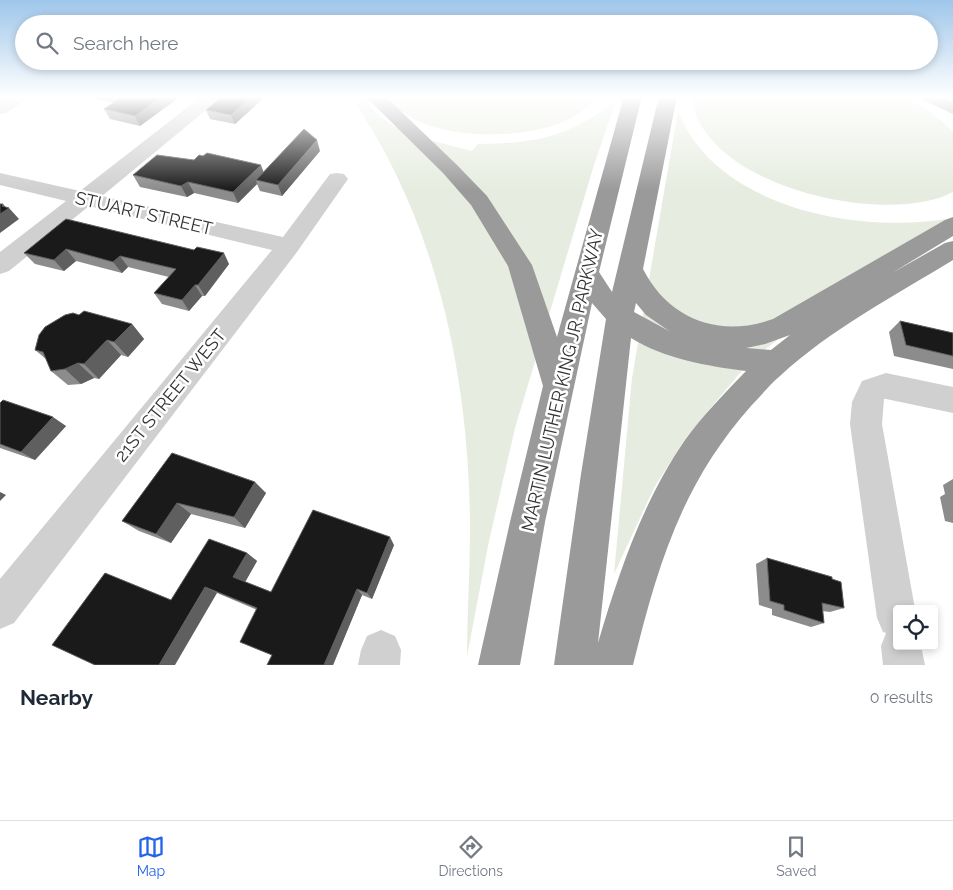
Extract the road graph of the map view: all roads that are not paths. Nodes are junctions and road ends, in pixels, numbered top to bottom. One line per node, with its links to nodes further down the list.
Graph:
1 (175, 127): 7 (street)
2 (406, 127): 16 (highway)
3 (625, 127): 13 (highway, MARTIN LUTHER KING JR. PARKWAY)
4 (661, 127): 12 (highway)
5 (0, 179): 7 (street, STUART STREET)
6 (337, 179): 9 (street, 21ST STREET WEST)
7 (84, 199): 9 (street, STUART STREET); 11 (street)
8 (953, 225): 12 (highway)
9 (289, 246): 19 (street, 21ST STREET WEST)
10 (953, 249): 15 (highway)
11 (0, 265)
12 (630, 270): 14 (highway)
13 (586, 271): 14 (highway); 16 (highway, MARTIN LUTHER KING JR. PARKWAY)
14 (620, 316): 15 (highway); 22 (highway)
15 (775, 362): 23 (highway)
16 (559, 388): 21 (highway, MARTIN LUTHER KING JR. PARKWAY)
17 (953, 400): 18 (street)
18 (895, 605)
19 (0, 609)
20 (902, 650): 24 (street)
21 (499, 665)
22 (575, 665)
23 (612, 665)
24 (904, 665)

